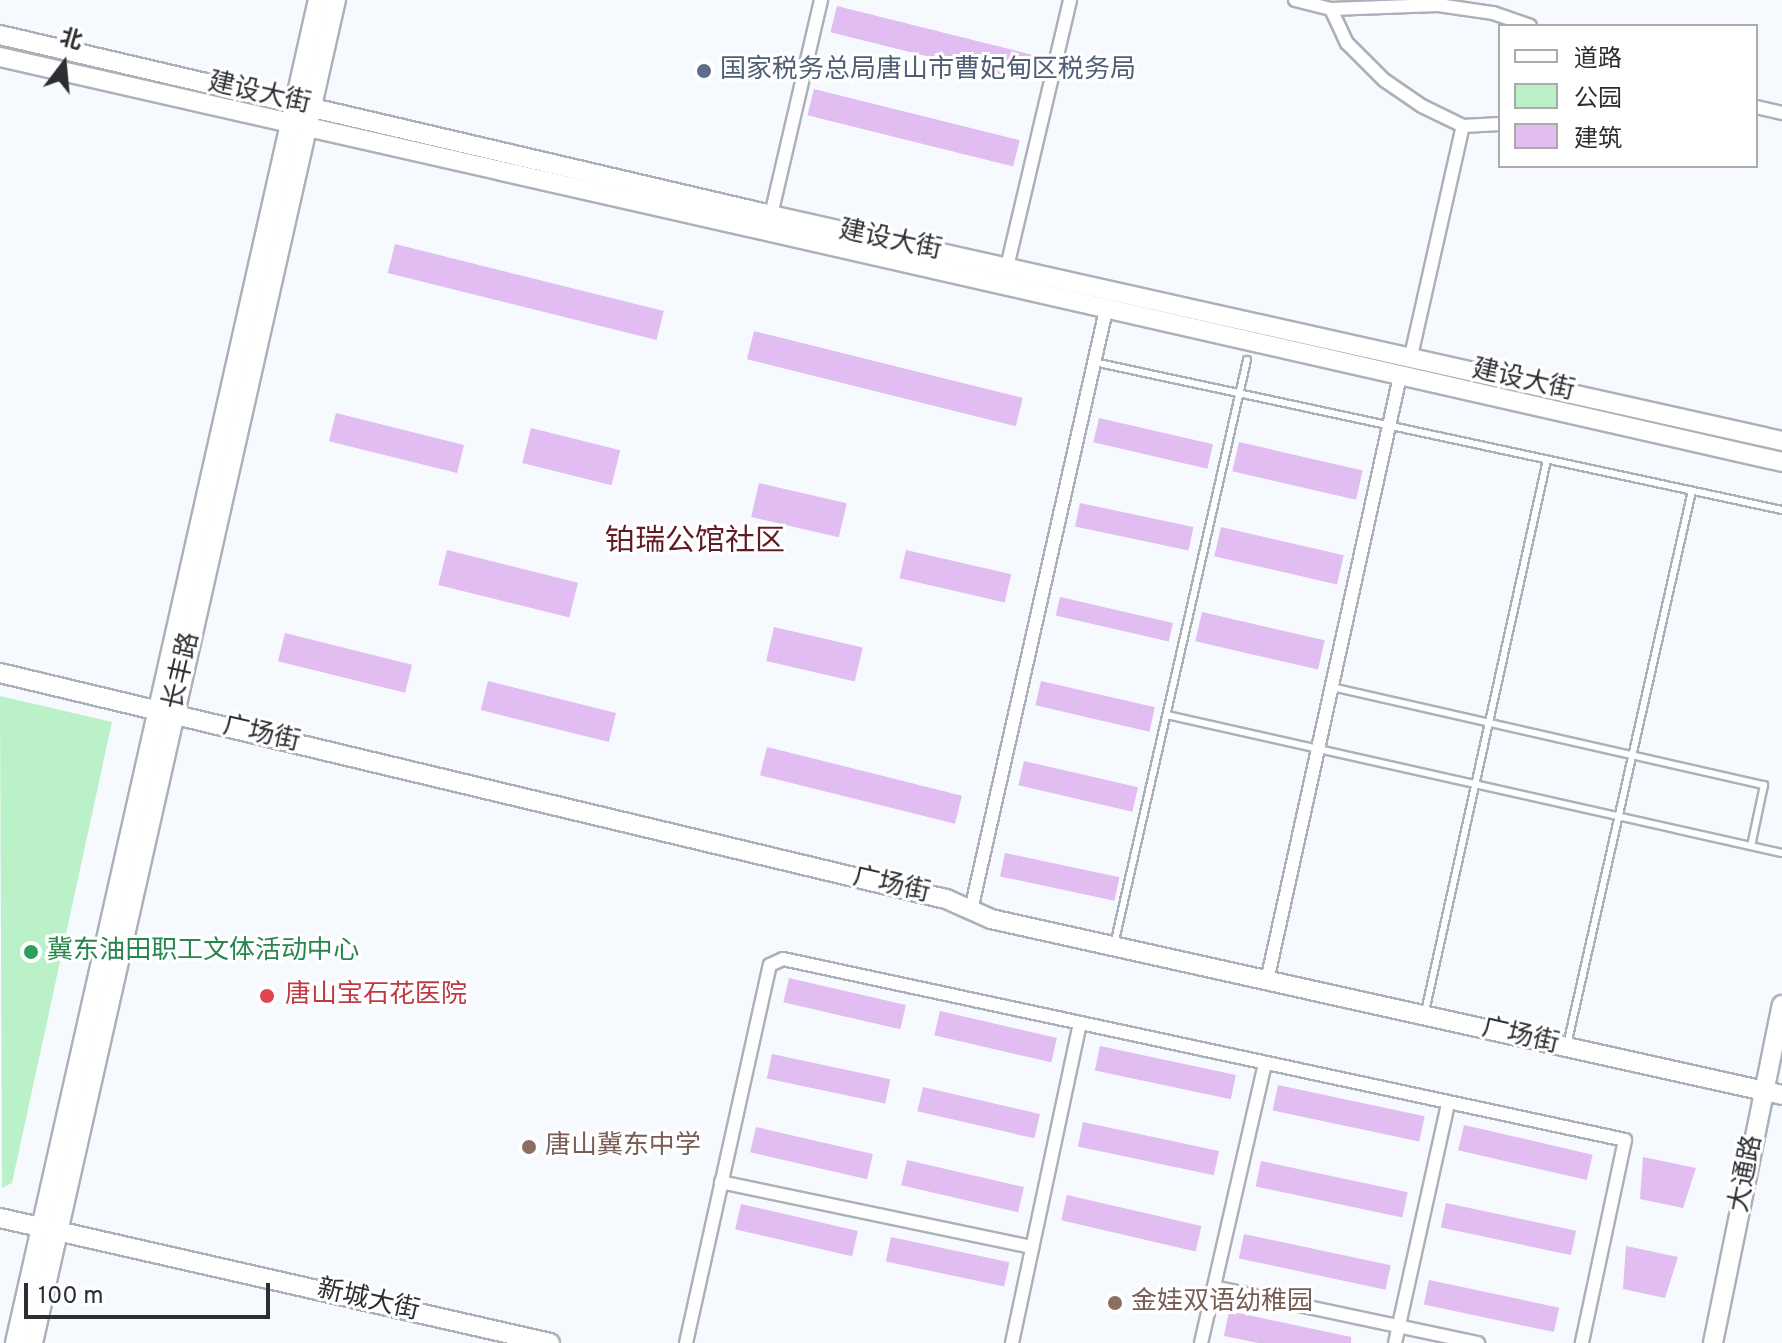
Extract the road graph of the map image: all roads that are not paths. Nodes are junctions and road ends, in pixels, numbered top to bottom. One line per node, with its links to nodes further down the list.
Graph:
1 (318, 0): 10 (main road)
2 (336, 0): 10 (main road, 长丰路)
3 (821, 0): 16 (street)
4 (1070, 0): 17 (street)
5 (1295, 0): 6 (street)
6 (1331, 9): 7 (street); 15 (street)
7 (1524, 24)
8 (0, 35): 10 (main road, 建设大街)
9 (0, 57): 14 (main road, 建设大街)
10 (304, 104): 14 (main road, 长丰路); 16 (main road, 建设大街)
11 (1758, 107): 12 (street)
12 (1782, 113)
13 (1498, 124): 15 (street)
14 (299, 125): 18 (main road, 建设大街); 32 (main road, 长丰路)
15 (1463, 126): 19 (street)
16 (771, 215): 17 (main road, 建设大街)
17 (1007, 267): 19 (main road, 建设大街)
18 (1106, 310): 21 (street); 22 (main road, 建设大街)
19 (1411, 356): 25 (main road, 建设大街)
20 (1247, 360): 23 (lane)
21 (1094, 362): 23 (lane); 41 (street)
22 (1400, 376): 24 (street); 27 (main road, 建设大街)
23 (1240, 393): 24 (lane); 33 (lane)
24 (1389, 425): 26 (lane); 31 (street)
25 (1782, 441)
26 (1547, 460): 28 (lane); 34 (lane)
27 (1782, 462)
28 (1692, 491): 29 (lane); 36 (lane)
29 (1782, 510)
30 (0, 673): 32 (main road, 广场街)
31 (1332, 687): 34 (lane); 35 (street)
32 (166, 712): 41 (main road, 广场街); 53 (main road, 长丰路)
33 (1167, 715): 35 (lane); 42 (lane)
34 (1489, 723): 36 (lane); 37 (lane)
35 (1318, 749): 37 (lane); 43 (street)
36 (1632, 756): 38 (lane); 39 (lane)
37 (1476, 784): 38 (lane); 45 (lane)
38 (1619, 816): 39 (lane); 47 (lane)
39 (1751, 846): 40 (lane)
40 (1782, 853)
41 (971, 910): 42 (main road, 广场街)
42 (1114, 947): 43 (main road, 广场街)
43 (1267, 981): 45 (main road, 广场街)
44 (1782, 1005): 49 (main road, 大通路)
45 (1424, 1015): 47 (main road, 广场街)
46 (1080, 1024): 48 (street); 51 (street); 54 (street)
47 (1566, 1047): 49 (main road, 广场街)
48 (1265, 1064): 50 (street); 55 (street)
49 (1773, 1093): 66 (main road, 大通路)
50 (1448, 1103): 56 (street); 65 (street)
51 (721, 1182): 54 (street); 60 (street)
52 (0, 1218): 53 (main road, 新城大街)
53 (50, 1228): 57 (main road); 58 (main road); 59 (main road, 新城大街)
54 (1032, 1247): 61 (street)
55 (1214, 1287): 56 (street); 62 (street)
56 (1398, 1326): 63 (street); 64 (street)
57 (15, 1343)
58 (33, 1343)
59 (550, 1343)
60 (686, 1343)
61 (1012, 1343)
62 (1201, 1343)
63 (1395, 1343)
64 (1478, 1343)
65 (1582, 1343)
66 (1713, 1343)

